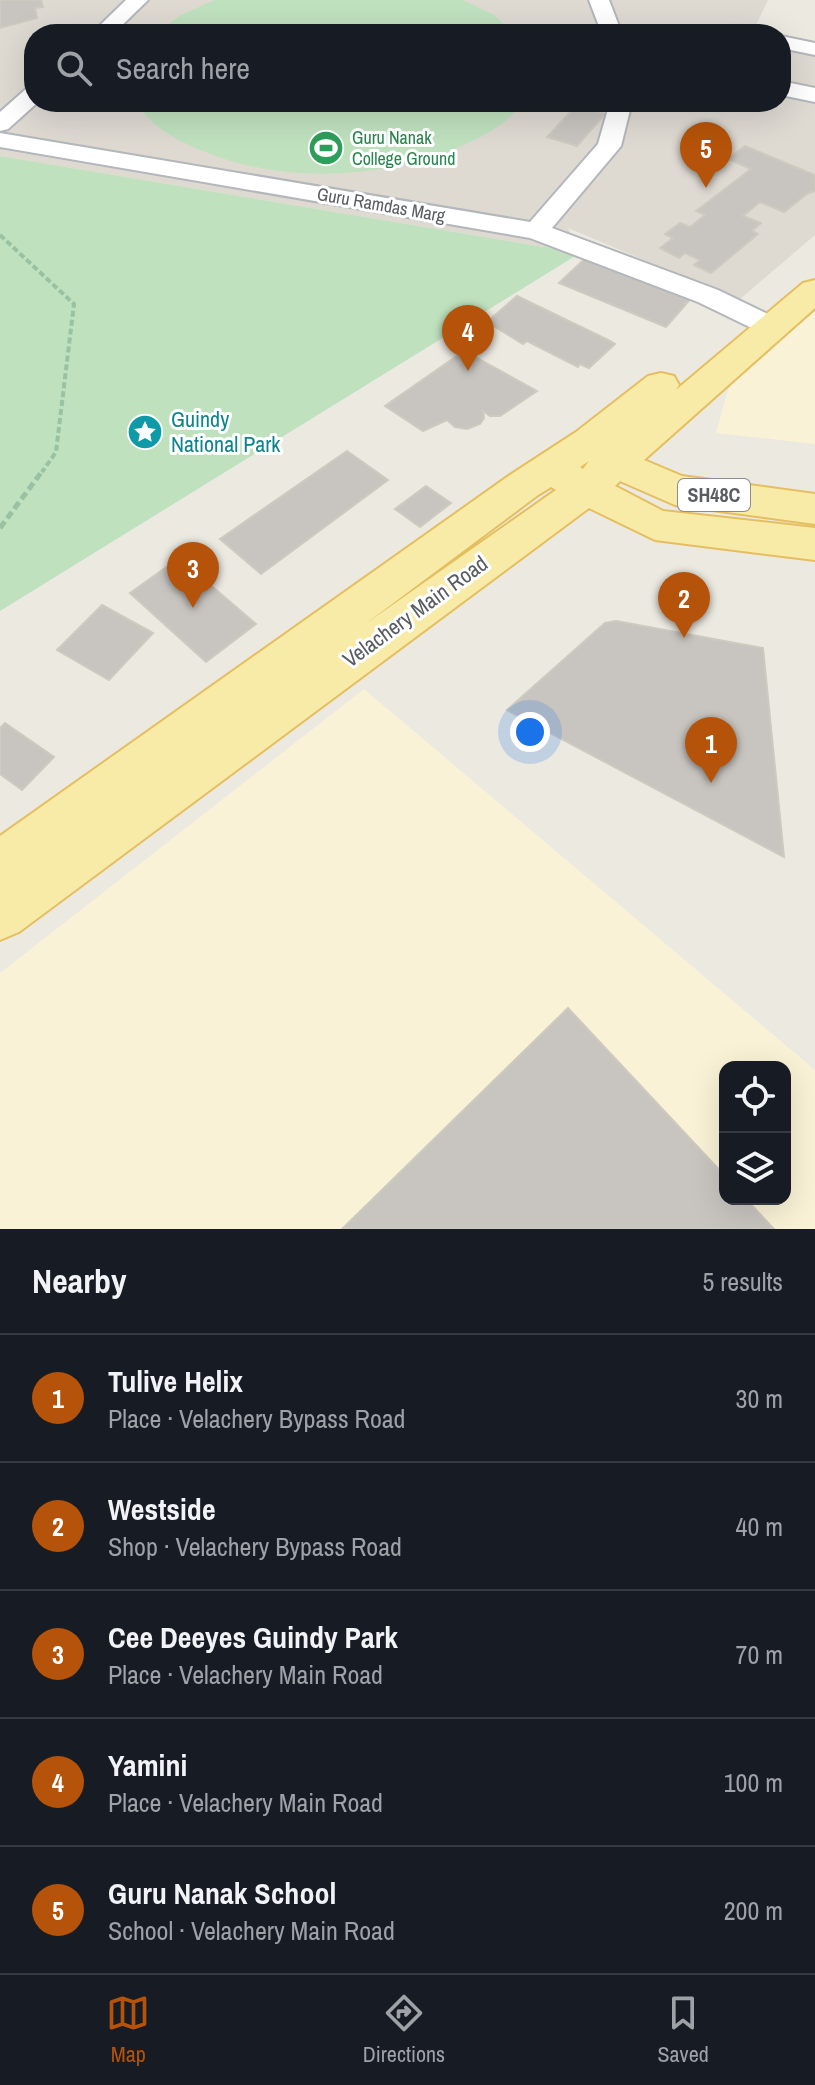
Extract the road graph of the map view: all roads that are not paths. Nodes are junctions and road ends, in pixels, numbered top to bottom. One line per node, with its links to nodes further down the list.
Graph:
1 (138, 0): 3 (lane)
2 (599, 0): 4 (lane)
3 (112, 24)
4 (608, 24)
5 (791, 44): 6 (lane)
6 (815, 49)
7 (791, 90): 8 (lane)
8 (815, 95)
9 (24, 103): 11 (lane)
10 (618, 112): 13 (lane)
11 (0, 124)
12 (0, 140): 13 (lane, Guru Ramdas Marg)
13 (536, 231): 16 (lane, Guru Ramdas Marg)
14 (815, 260): 16 (main road, Velachery Main Road)
15 (815, 290): 16 (main road, Velachery Main Road)
16 (761, 321): 17 (main road, Velachery Main Road)
17 (598, 465): 18 (main road, SH48C); 19 (main road, SH48C); 20 (main road, Velachery Main Road); 22 (main road, Velachery Main Road / SH48C)
18 (815, 509)
19 (655, 525): 20 (main road); 21 (main road, SH48C)
20 (520, 534): 23 (main road, Velachery Main Road)
21 (815, 544)
22 (0, 866)
23 (0, 914)

